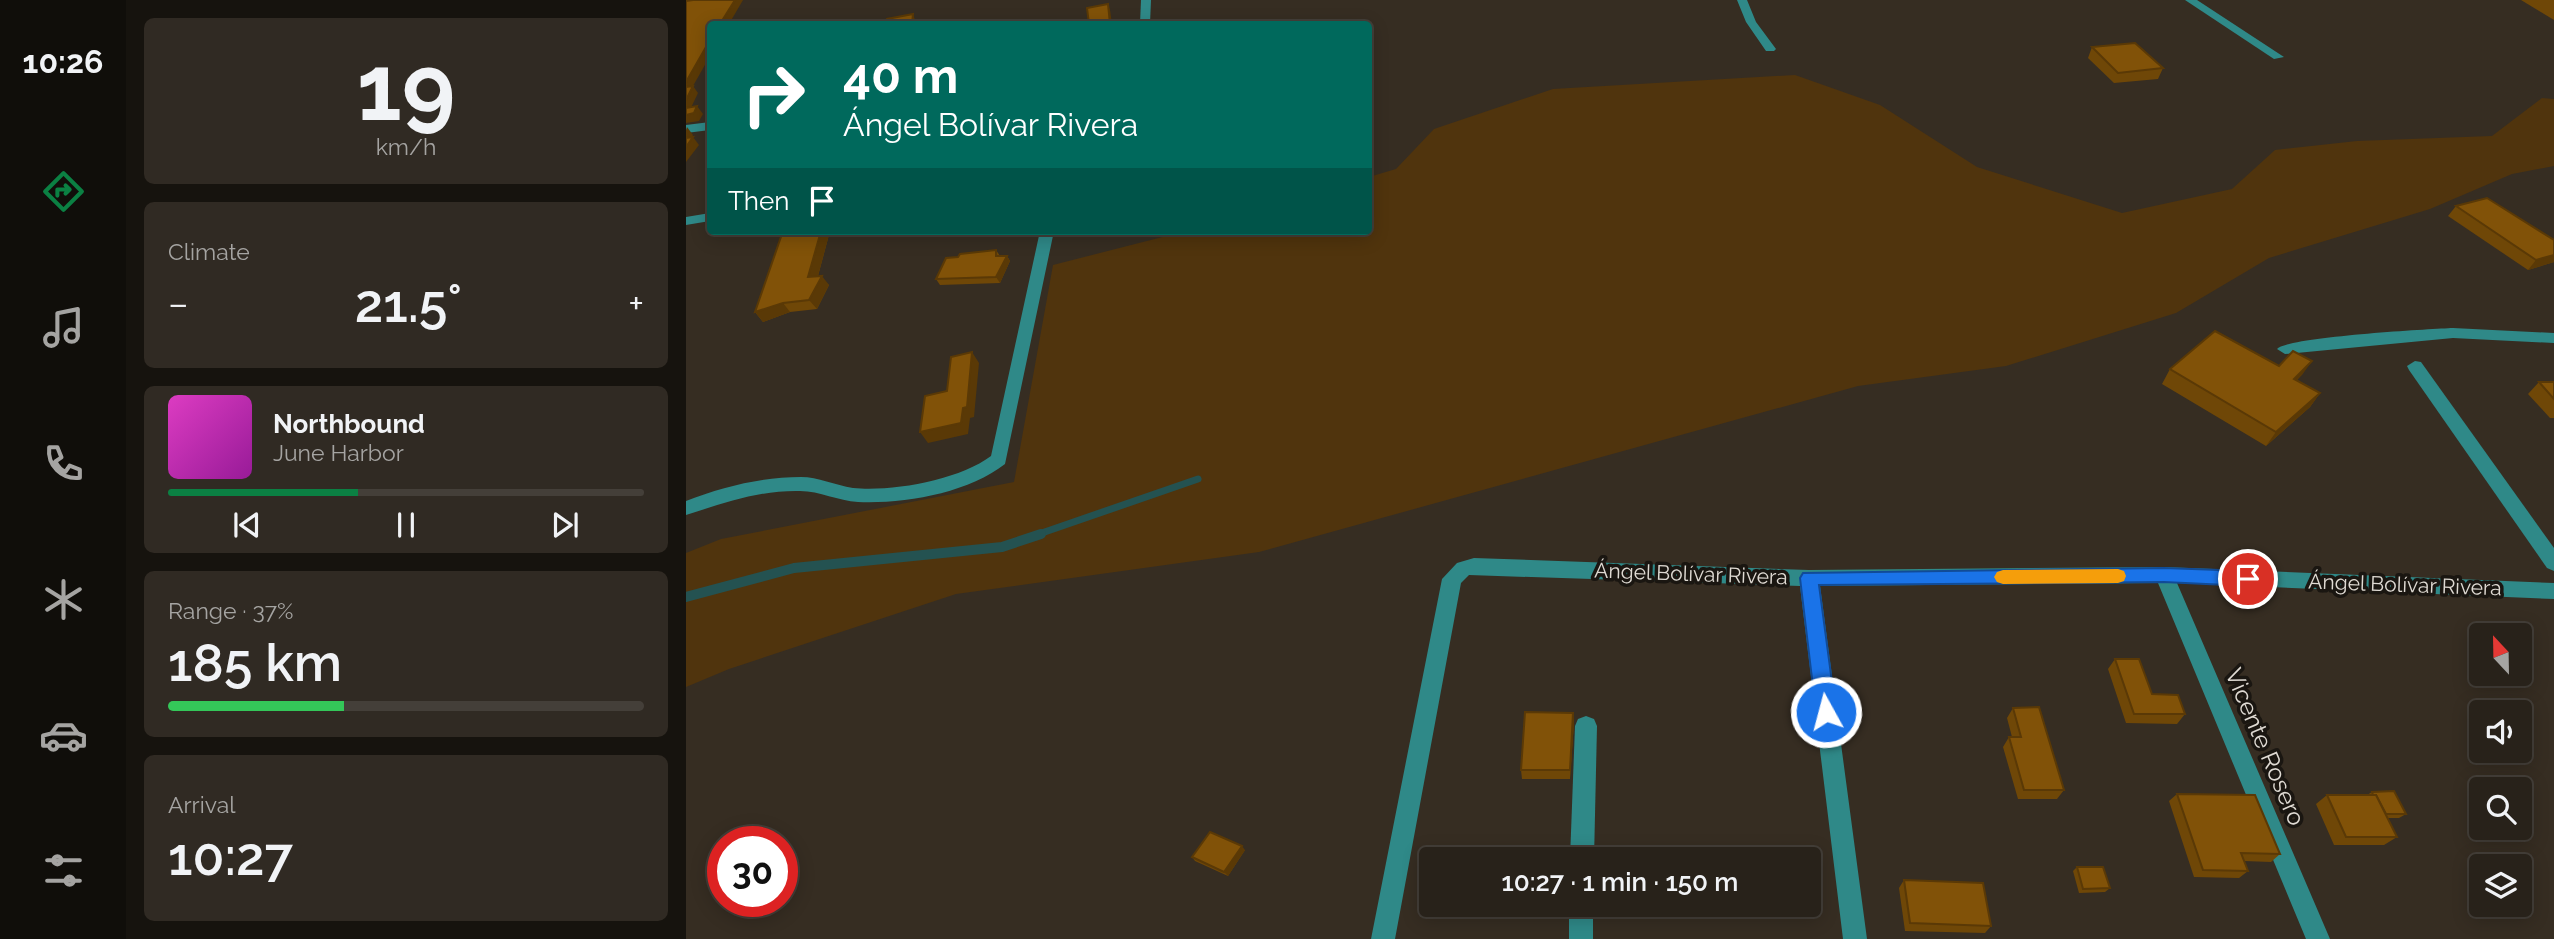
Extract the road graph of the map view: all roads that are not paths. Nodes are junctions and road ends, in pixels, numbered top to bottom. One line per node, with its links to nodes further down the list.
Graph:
1 (1146, 0): 4 (street)
2 (1742, 0): 5 (street)
3 (2190, 0): 6 (street)
4 (1145, 21)
5 (1770, 49)
6 (2278, 57)
7 (707, 126): 8 (street)
8 (686, 130)
9 (707, 218): 10 (street)
10 (686, 221)
11 (1046, 235): 15 (street)
12 (2554, 338): 13 (street)
13 (2285, 349)
14 (2415, 366): 16 (street)
15 (686, 508)
16 (2554, 563)
17 (2164, 575): 18 (street, Ángel Bolívar Rivera); 19 (street, Ángel Bolívar Rivera); 26 (street, Vicente Rosero)
18 (1809, 578): 23 (street, Ángel Bolívar Rivera); 25 (street)
19 (2554, 591)
20 (1586, 726): 21 (street)
21 (1582, 847)
22 (1581, 917): 24 (street)
23 (1383, 939)
24 (1581, 939)
25 (1854, 939)
26 (2318, 939)

